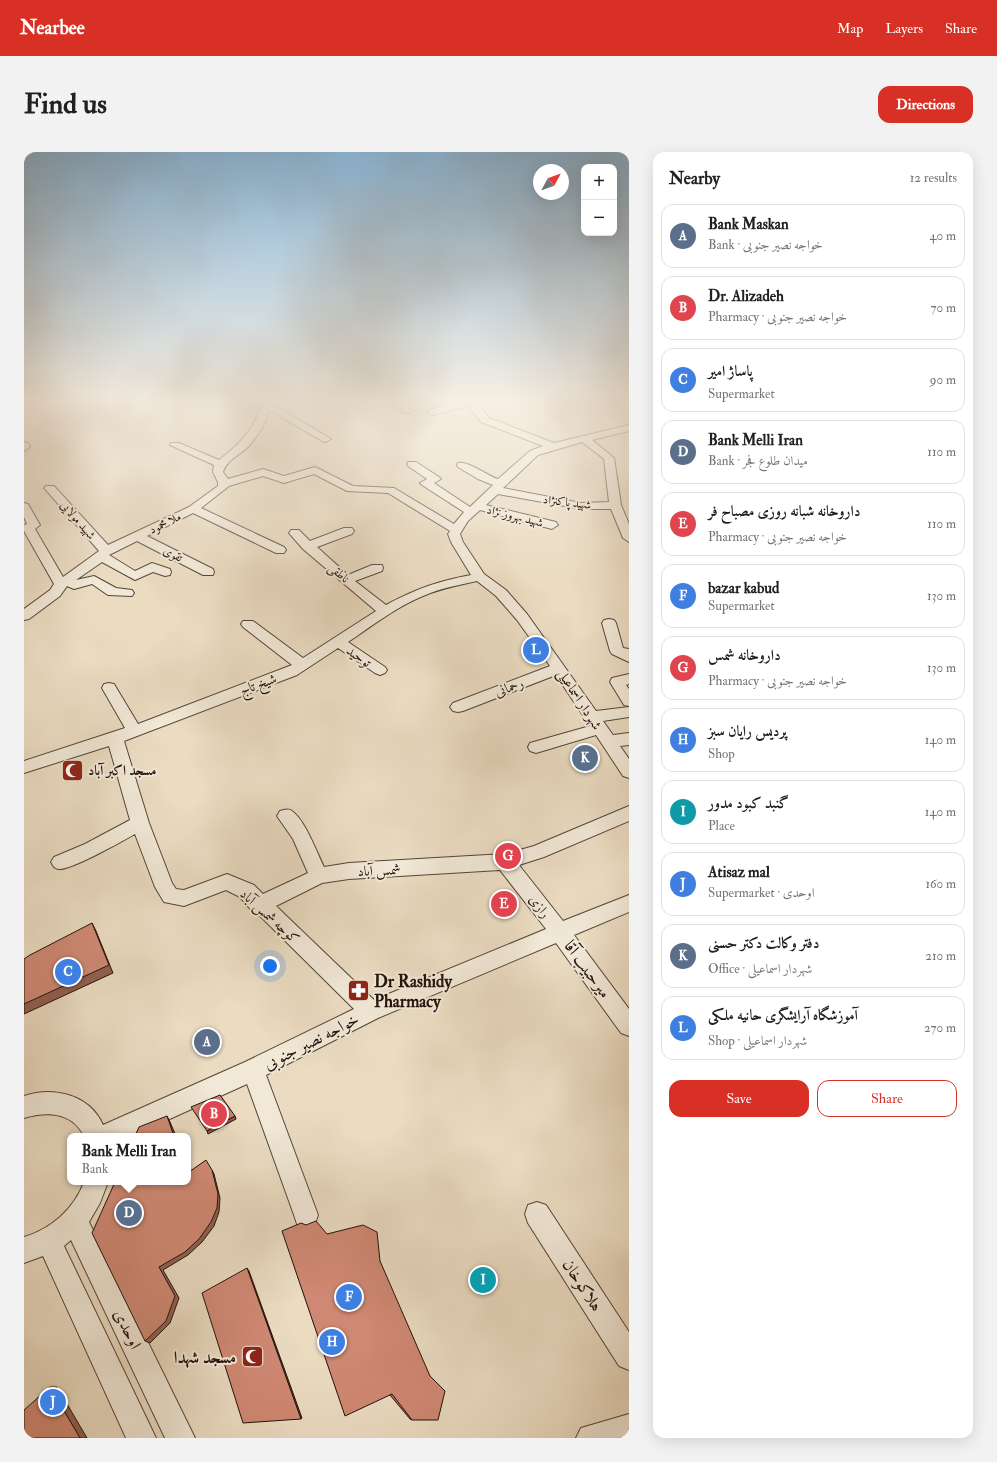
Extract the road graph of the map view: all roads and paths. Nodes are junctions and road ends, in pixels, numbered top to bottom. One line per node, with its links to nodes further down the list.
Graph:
1 (211, 460): 5 (street)
2 (225, 460): 5 (street)
3 (527, 460): 9 (street)
4 (609, 460): 11 (street)
5 (220, 464): 8 (street)
6 (412, 464): 13 (street, شهید بهروز نژاد)
7 (462, 465): 9 (street, شهید پاکنژاد)
8 (224, 484): 14 (street, ملا محمود); 17 (street)
9 (498, 487): 11 (street, شهید پاکنژاد); 13 (street)
10 (50, 488): 23 (street, شهید مولایی)
11 (615, 505): 20 (street)
12 (24, 506): 29 (street)
13 (474, 509): 15 (street, شهید بهروز نژاد); 17 (street)
14 (193, 510): 19 (street, ملا محمود); 22 (street)
15 (552, 525)
16 (348, 530): 21 (street)
17 (456, 530): 27 (street)
18 (295, 533): 21 (street, ناطقی)
19 (138, 536): 23 (street, ملا محمود); 26 (street, تقوی)
20 (629, 538)
21 (307, 546): 28 (street, ناطقی)
22 (280, 550)
23 (104, 554): 25 (street, شهید مولایی); 29 (street, ملا محمود)
24 (377, 568): 28 (street)
25 (165, 572)
26 (208, 572)
27 (479, 577): 31 (street, شیخ تاج); 38 (street, شهردار اسماعیلی)
28 (346, 580): 31 (street, ناطقی)
29 (65, 582): 30 (street); 32 (street, ملا محمود)
30 (127, 593)
31 (385, 611): 35 (street, شیخ تاج)
32 (24, 616)
33 (609, 623): 36 (street)
34 (248, 624): 37 (street)
35 (338, 642): 37 (street, شیخ تاج); 39 (street, توحید)
36 (629, 657)
37 (303, 666): 46 (street, شیخ تاج)
38 (559, 668): 43 (street, رحمانی); 45 (street, شهردار اسماعیلی)
39 (380, 670)
40 (629, 679): 42 (street)
41 (109, 688): 46 (street)
42 (629, 701)
43 (458, 707)
44 (629, 712): 45 (street)
45 (595, 723): 49 (street, شهردار اسماعیلی); 50 (street)
46 (134, 731): 47 (street, شیخ تاج)
47 (115, 738): 51 (street, شیخ تاج); 55 (street, کوچه شمس آباد)
48 (629, 739): 49 (street)
49 (608, 742): 52 (street, شهردار اسماعیلی)
50 (536, 747)
51 (24, 767)
52 (629, 772)
53 (629, 813): 57 (street, شمس آباد)
54 (286, 816): 58 (street)
55 (140, 823): 56 (street); 60 (street, کوچه شمس آباد)
56 (60, 862)
57 (505, 862): 58 (street, شمس آباد); 61 (street, رازی)
58 (319, 876): 60 (street, شمس آباد)
59 (629, 903): 61 (street, خواجه نصیر جنوبی)
60 (259, 905): 62 (street, کوچه شمس آباد)
61 (560, 932): 62 (street, خواجه نصیر جنوبی); 63 (street, میرحبیب آقا)
62 (371, 1011): 64 (street, خواجه نصیر جنوبی)
63 (629, 1026)
64 (253, 1070): 67 (street, خواجه نصیر جنوبی); 70 (street)
65 (24, 1107): 66 (street)
66 (94, 1133)
67 (113, 1133)
68 (95, 1185): 71 (street)
69 (537, 1214): 74 (street, هلاکوخان)
70 (306, 1215)
71 (75, 1221): 72 (street); 77 (street, اوحدی)
72 (49, 1242): 73 (street); 76 (street)
73 (24, 1250)
74 (629, 1356)
75 (629, 1428): 78 (street)
76 (141, 1438)
77 (180, 1438)
78 (591, 1438)

